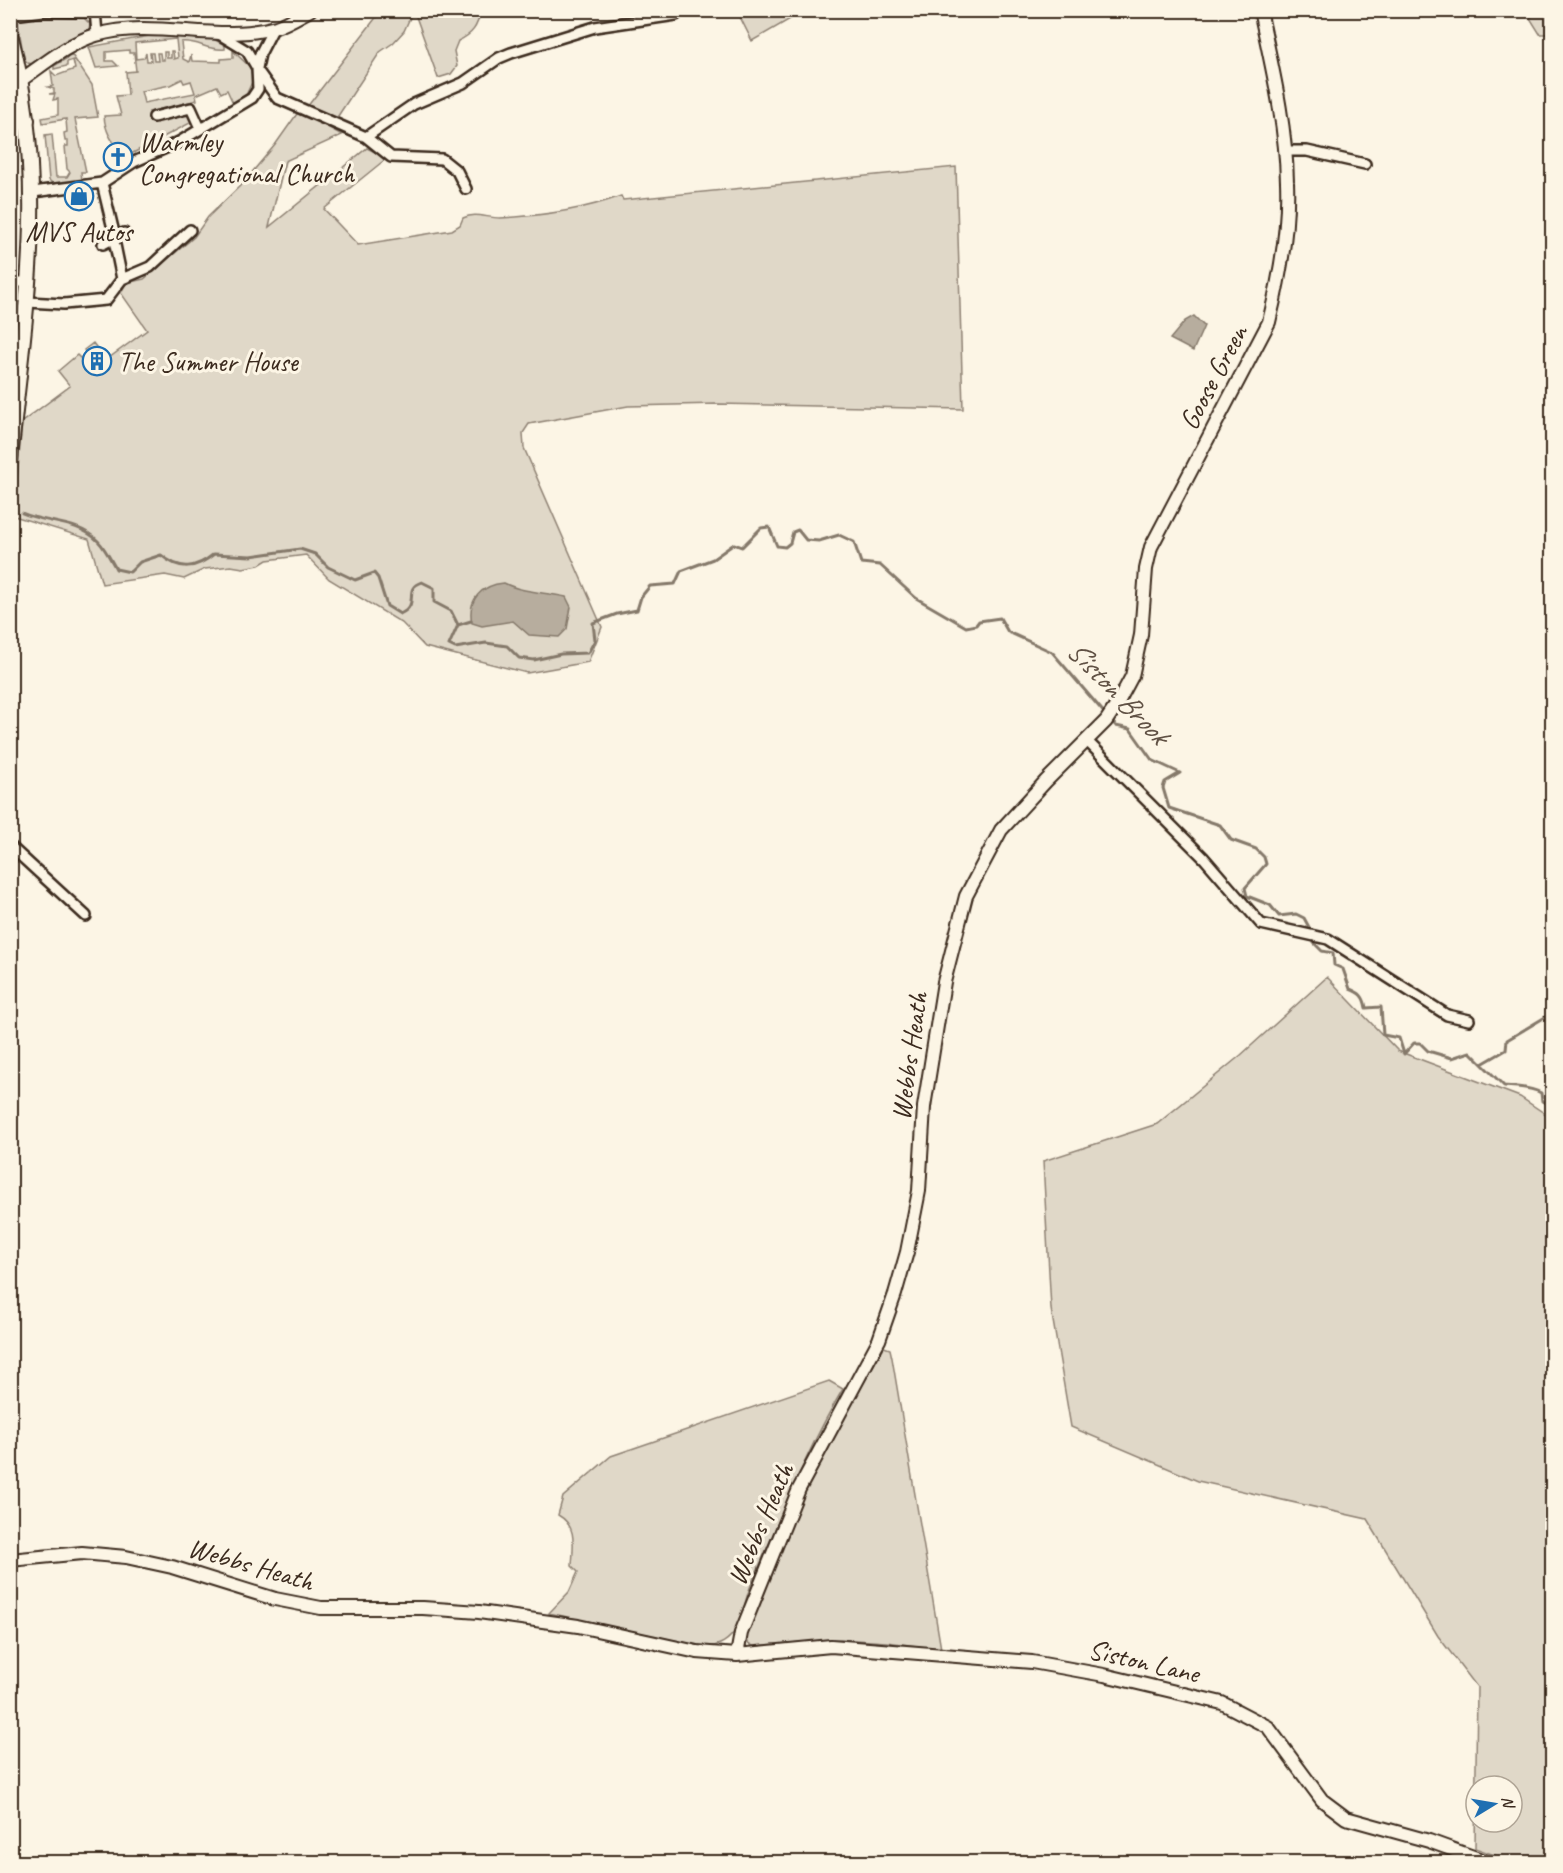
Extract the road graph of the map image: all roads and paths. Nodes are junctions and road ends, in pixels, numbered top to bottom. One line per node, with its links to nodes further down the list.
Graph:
1 (309, 10): 6 (street)
2 (1260, 10): 19 (street, Goose Green)
3 (95, 11): 4 (street); 9 (street)
4 (21, 14)
5 (676, 15): 18 (street)
6 (274, 27): 7 (street); 10 (street)
7 (217, 32): 9 (street); 10 (street)
8 (10, 34): 11 (main road)
9 (97, 34): 11 (street)
10 (258, 69): 12 (street); 13 (street)
11 (21, 80): 15 (main road)
12 (252, 98): 13 (street); 17 (street)
13 (277, 98): 18 (street)
14 (154, 117): 17 (street)
15 (28, 120): 16 (street); 23 (main road)
16 (10, 125)
17 (200, 128): 21 (street)
18 (369, 140): 22 (street)
19 (1286, 151): 20 (street); 33 (street, Goose Green)
20 (1365, 164)
21 (102, 183): 23 (street); 25 (street)
22 (466, 189)
23 (33, 192): 29 (main road)
24 (190, 230): 27 (street)
25 (118, 239): 26 (street); 27 (street)
26 (103, 244)
27 (122, 279): 30 (street)
28 (10, 282): 29 (street)
29 (30, 282): 30 (main road)
30 (27, 302): 31 (main road)
31 (15, 364): 32 (main road)
32 (10, 458)
33 (1087, 741): 36 (street); 38 (street, Webbs Heath)
34 (10, 846): 35 (street)
35 (86, 916)
36 (1469, 1020)
37 (10, 1560): 38 (street, Webbs Heath)
38 (737, 1655): 39 (street, Siston Lane)
39 (1487, 1863)

